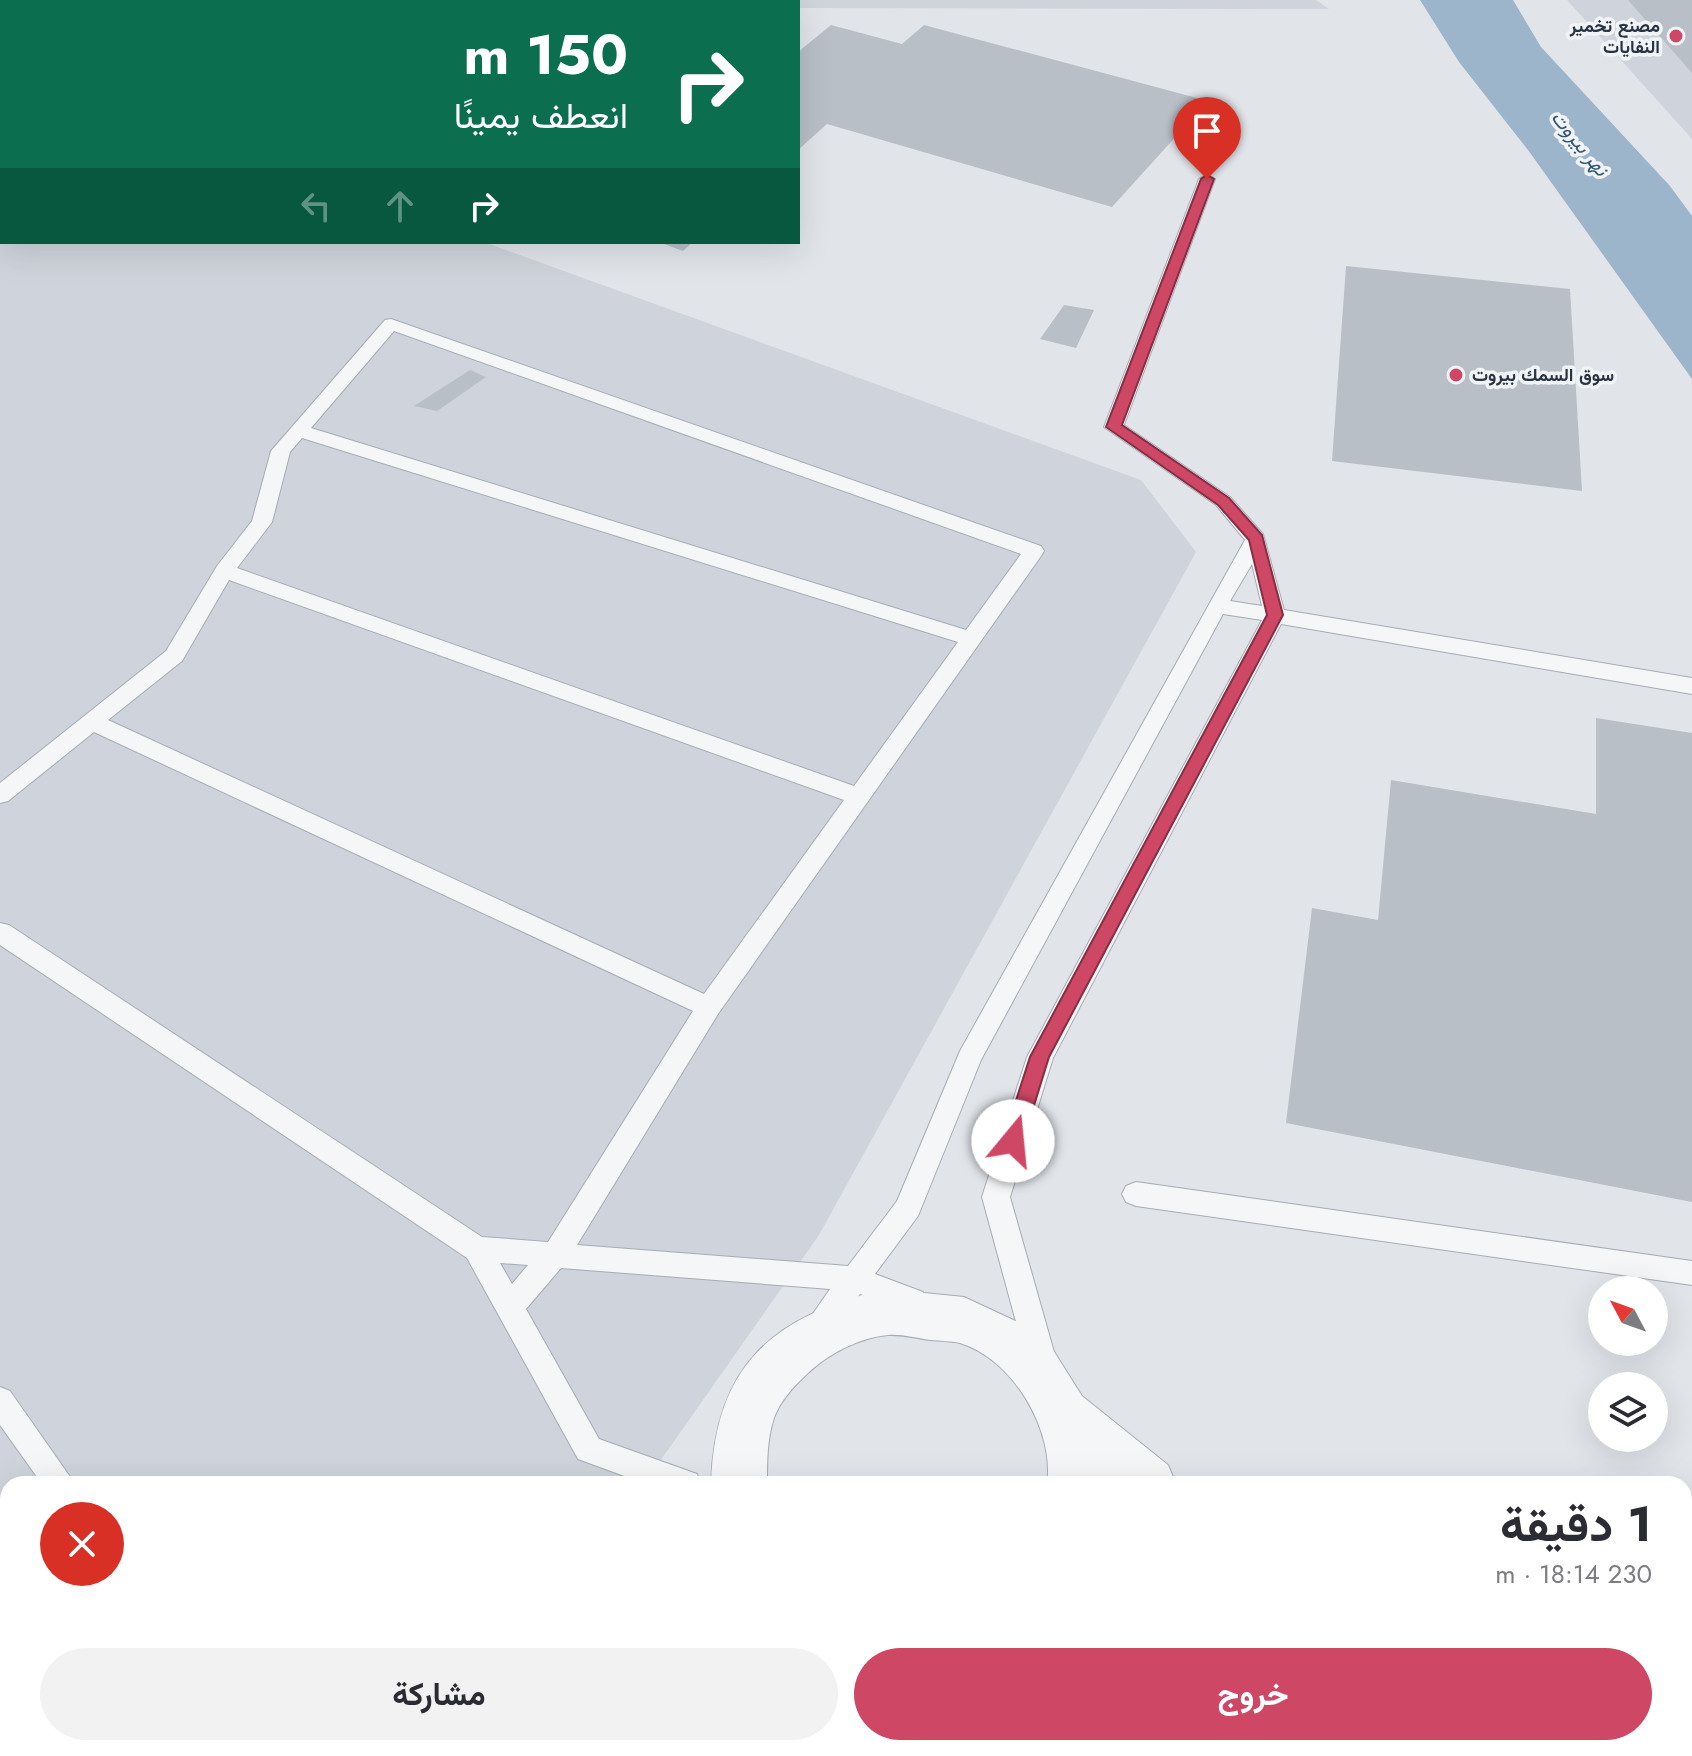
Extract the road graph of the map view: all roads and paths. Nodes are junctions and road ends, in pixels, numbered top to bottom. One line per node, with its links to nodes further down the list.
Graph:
1 (1207, 179): 3 (lane)
2 (299, 431): 4 (lane); 7 (lane); 7 (lane)
3 (1256, 539): 5 (lane); 6 (lane)
4 (224, 571): 9 (lane); 11 (lane)
5 (1219, 606): 6 (lane); 18 (lane)
6 (1275, 615): 8 (lane); 22 (lane)
7 (971, 639): 11 (lane)
8 (1692, 686)
9 (90, 721): 10 (lane); 13 (lane)
10 (0, 795)
11 (859, 797): 13 (lane)
12 (0, 932): 15 (lane)
13 (709, 1007): 16 (lane)
14 (1136, 1194): 17 (lane)
15 (477, 1249): 16 (lane); 19 (lane)
16 (555, 1255): 18 (lane); 19 (lane)
17 (1692, 1273)
18 (854, 1279): 20 (lane); 21 (lane)
19 (509, 1308): 25 (lane)
20 (967, 1321): 21 (street); 22 (street)
21 (811, 1337): 26 (street)
22 (1057, 1400): 27 (street); 28 (street)
23 (0, 1401): 24 (lane)
24 (54, 1476)
25 (664, 1476)
26 (738, 1476)
27 (1076, 1476)
28 (1139, 1476)

